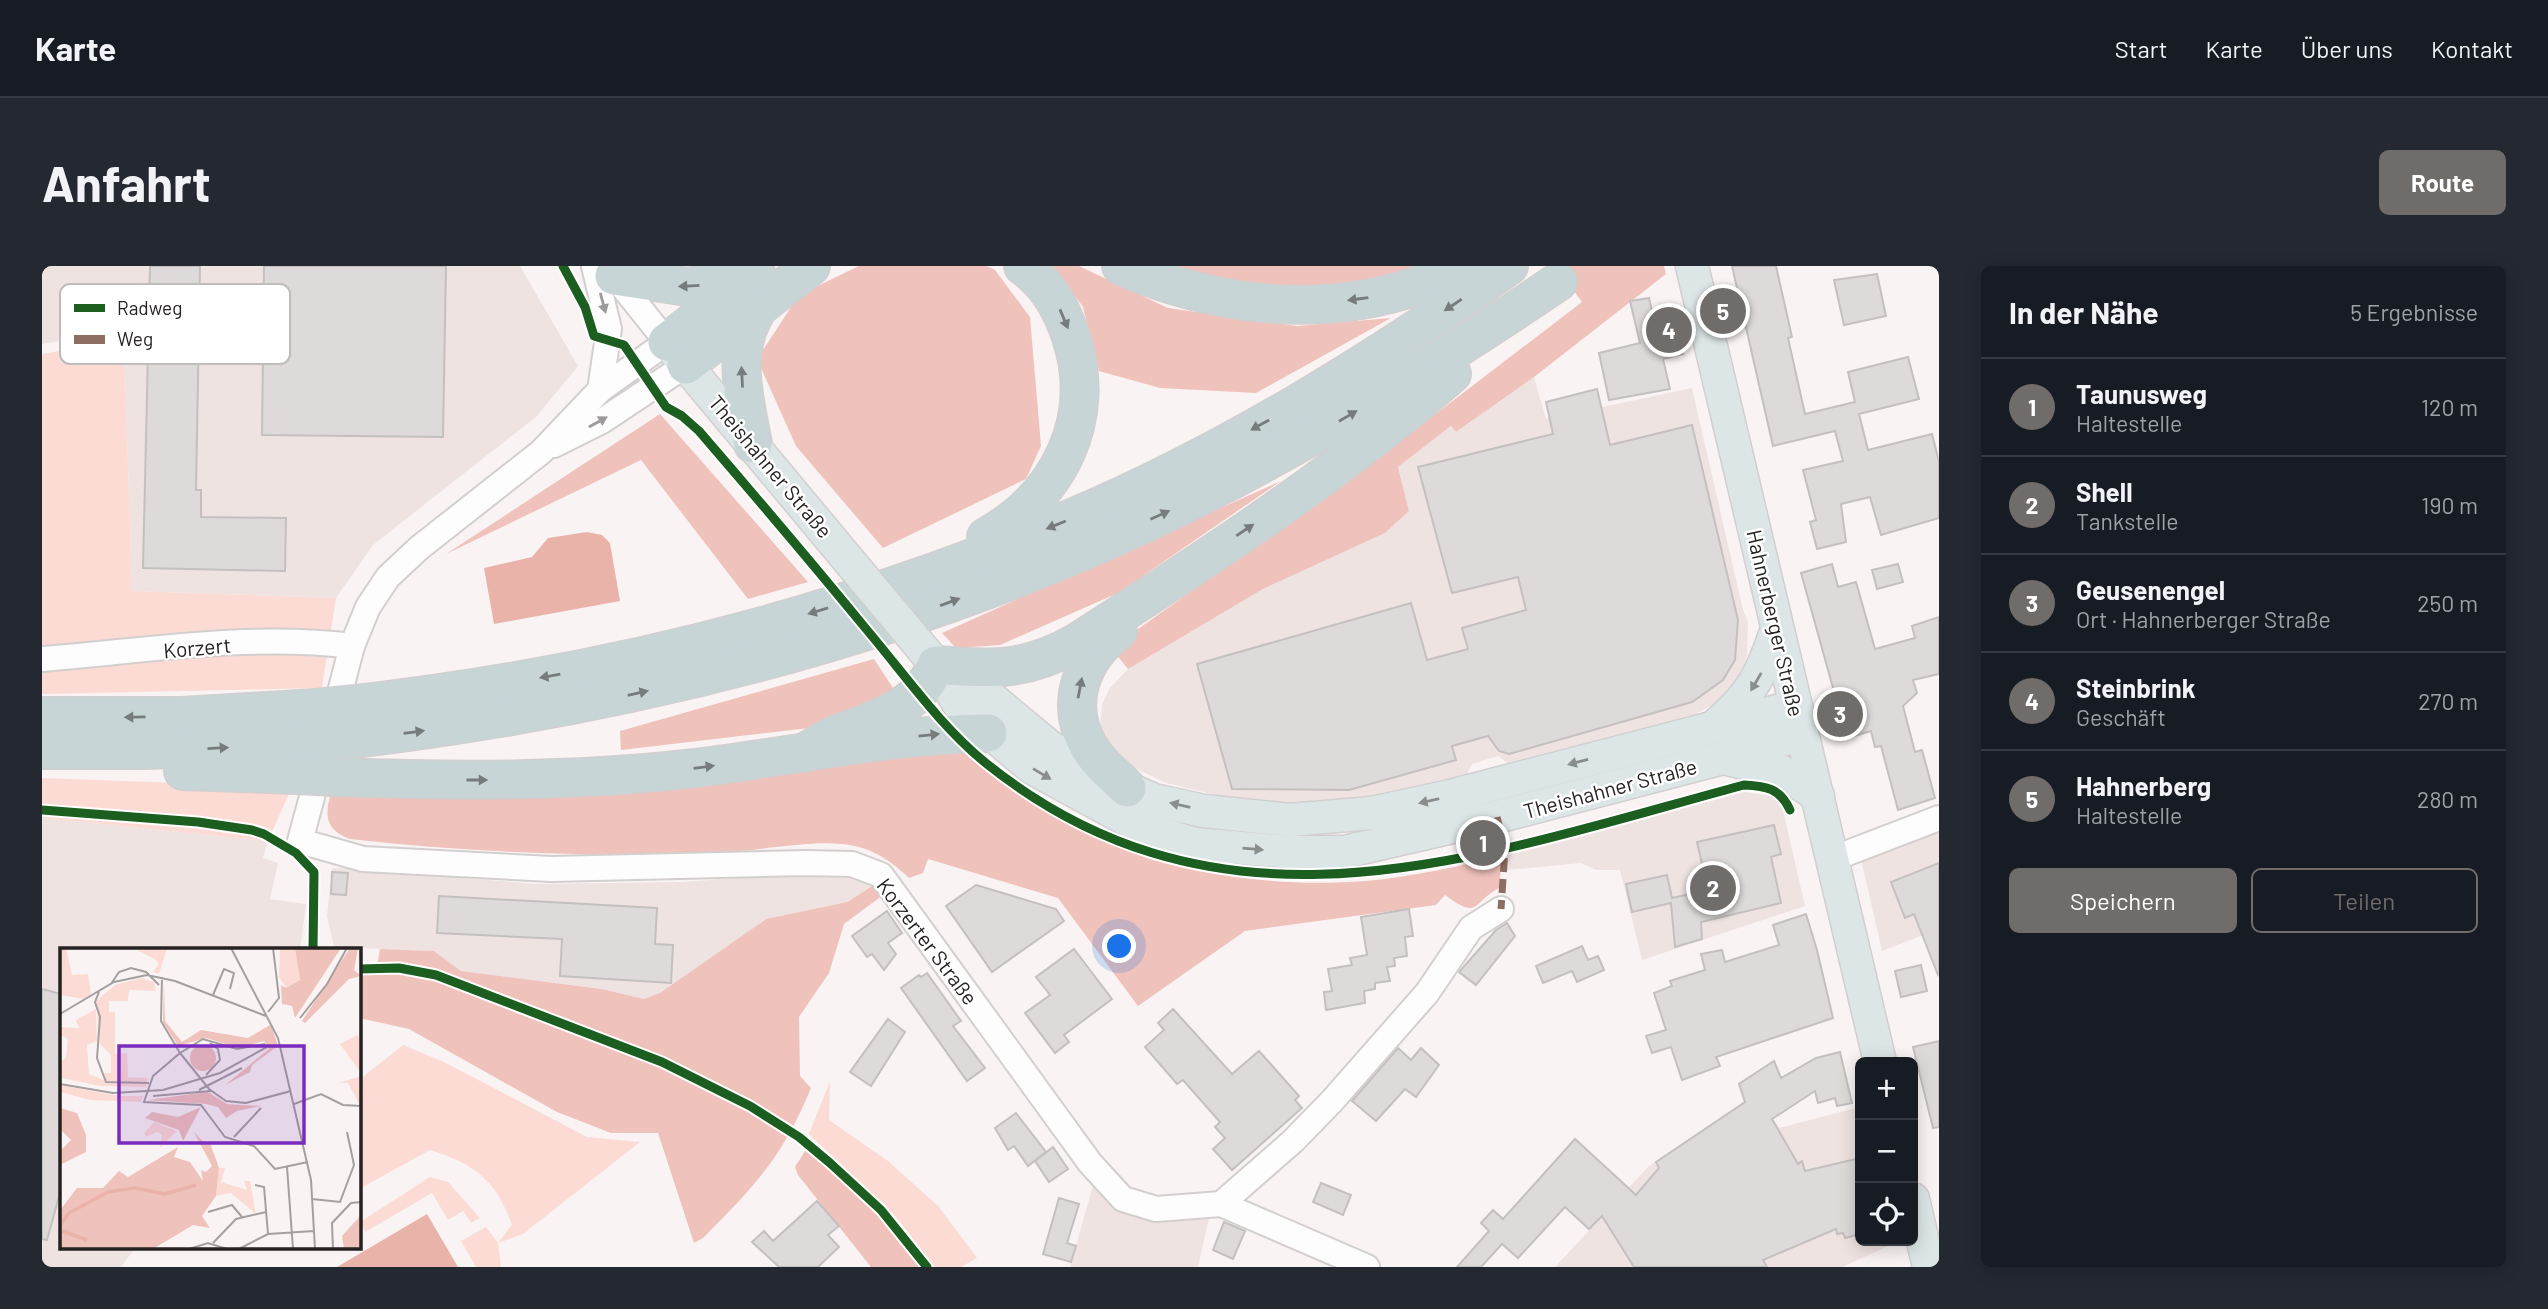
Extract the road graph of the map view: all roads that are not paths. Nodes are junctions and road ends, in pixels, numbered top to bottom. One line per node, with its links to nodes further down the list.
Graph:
1 (811, 266): 8 (highway)
2 (1023, 266): 13 (highway, one-way to 13)
3 (1121, 266): 4 (highway, one-way to 3)
4 (1470, 266)
5 (1510, 266): 13 (highway, one-way to 13)
6 (1692, 266): 15 (main road, Hahnerberger Straße)
7 (604, 269): 8 (highway, one-way to 7); 9 (street, Theishahner Straße); 10 (street, one-way to 10)
8 (760, 282): 9 (highway); 11 (highway, one-way to 8)
9 (677, 353): 10 (street); 11 (main road, Theishahner Straße); 12 (street, one-way to 9)
10 (600, 390): 12 (street)
11 (753, 444): 18 (main road, Theishahner Straße, bridge)
12 (541, 452): 16 (street)
13 (906, 582): 19 (highway, one-way to 19, bridge)
14 (1149, 596): 18 (highway); 27 (highway, bridge); 29 (highway, one-way to 14)
15 (1777, 626): 20 (main road, Hahnerberger Straße); 21 (main road, one-way to 21)
16 (352, 646): 17 (street, Korzert); 35 (street, Korzerter Straße)
17 (42, 659)
18 (936, 665): 22 (main road, Theishahner Straße); 24 (highway); 29 (main road, Theishahner Straße)
19 (42, 716)
20 (1799, 720): 21 (main road, Theishahner Straße); 26 (main road, Theishahner Straße); 30 (main road, Hahnerberger Straße)
21 (1715, 726): 25 (main road, Theishahner Straße)
22 (988, 733): 24 (highway, one-way to 22); 28 (main road, Theishahner Straße, one-way to 28)
23 (59, 750): 27 (highway, one-way to 27)
24 (804, 753): 27 (highway, one-way to 24, bridge)
25 (1612, 753): 28 (main road); 29 (main road, Theishahner Straße, one-way to 29)
26 (1723, 758): 28 (main road, Theishahner Straße); 30 (main road)
27 (302, 759)
28 (1620, 783)
29 (1127, 788)
30 (1818, 796): 32 (main road, Hahnerberger Straße)
31 (1939, 818): 32 (street)
32 (1832, 859): 34 (main road, Hahnerberger Straße)
33 (1501, 909): 35 (street)
34 (1879, 1057)
35 (1220, 1203): 37 (street, Korzerter Straße)
36 (1918, 1220): 38 (main road)
37 (1367, 1267)
38 (1929, 1267)

